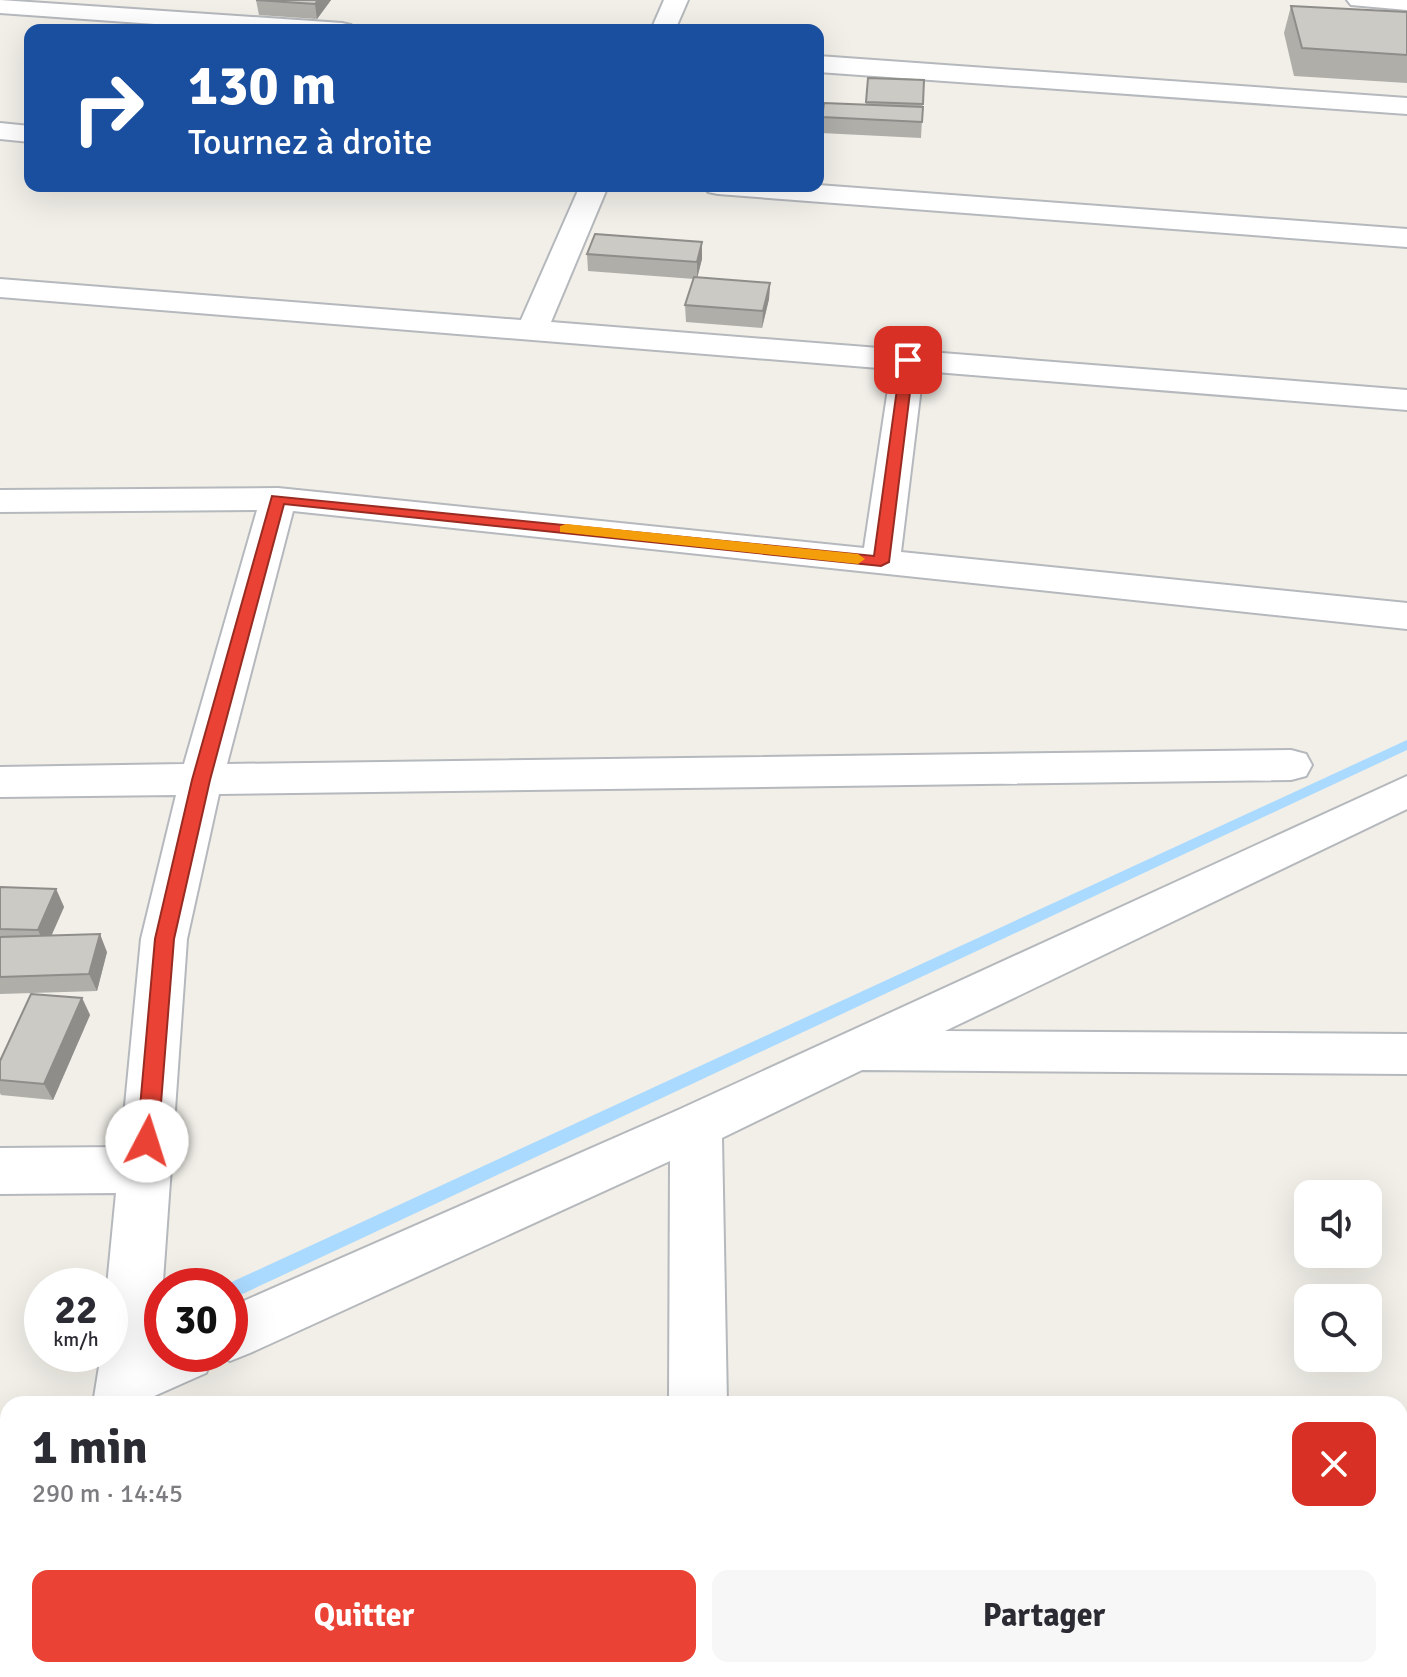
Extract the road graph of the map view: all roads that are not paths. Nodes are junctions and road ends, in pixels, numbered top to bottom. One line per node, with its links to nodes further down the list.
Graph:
1 (676, 0): 6 (street)
2 (1359, 0): 3 (street)
3 (1407, 3)
4 (0, 6): 5 (street)
5 (256, 24)
6 (666, 24)
7 (824, 64): 8 (street)
8 (1407, 106)
9 (0, 131): 10 (street)
10 (24, 133)
11 (591, 192): 15 (street)
12 (798, 192): 13 (street)
13 (1407, 238)
14 (0, 288): 15 (street)
15 (532, 330): 16 (street)
16 (908, 360): 17 (street); 20 (street)
17 (1407, 400)
18 (278, 499): 19 (street); 20 (street); 23 (street)
19 (0, 501)
20 (881, 562): 21 (street)
21 (1407, 616)
22 (1291, 765): 23 (street)
23 (201, 780): 24 (street); 29 (street)
24 (0, 782)
25 (1407, 791): 26 (street)
26 (854, 1051): 27 (street); 28 (street)
27 (1407, 1054)
28 (696, 1126): 31 (street); 34 (street)
29 (145, 1170): 30 (street); 33 (street)
30 (0, 1171)
31 (248, 1326)
32 (157, 1372): 33 (street)
33 (124, 1392)
34 (698, 1396)

